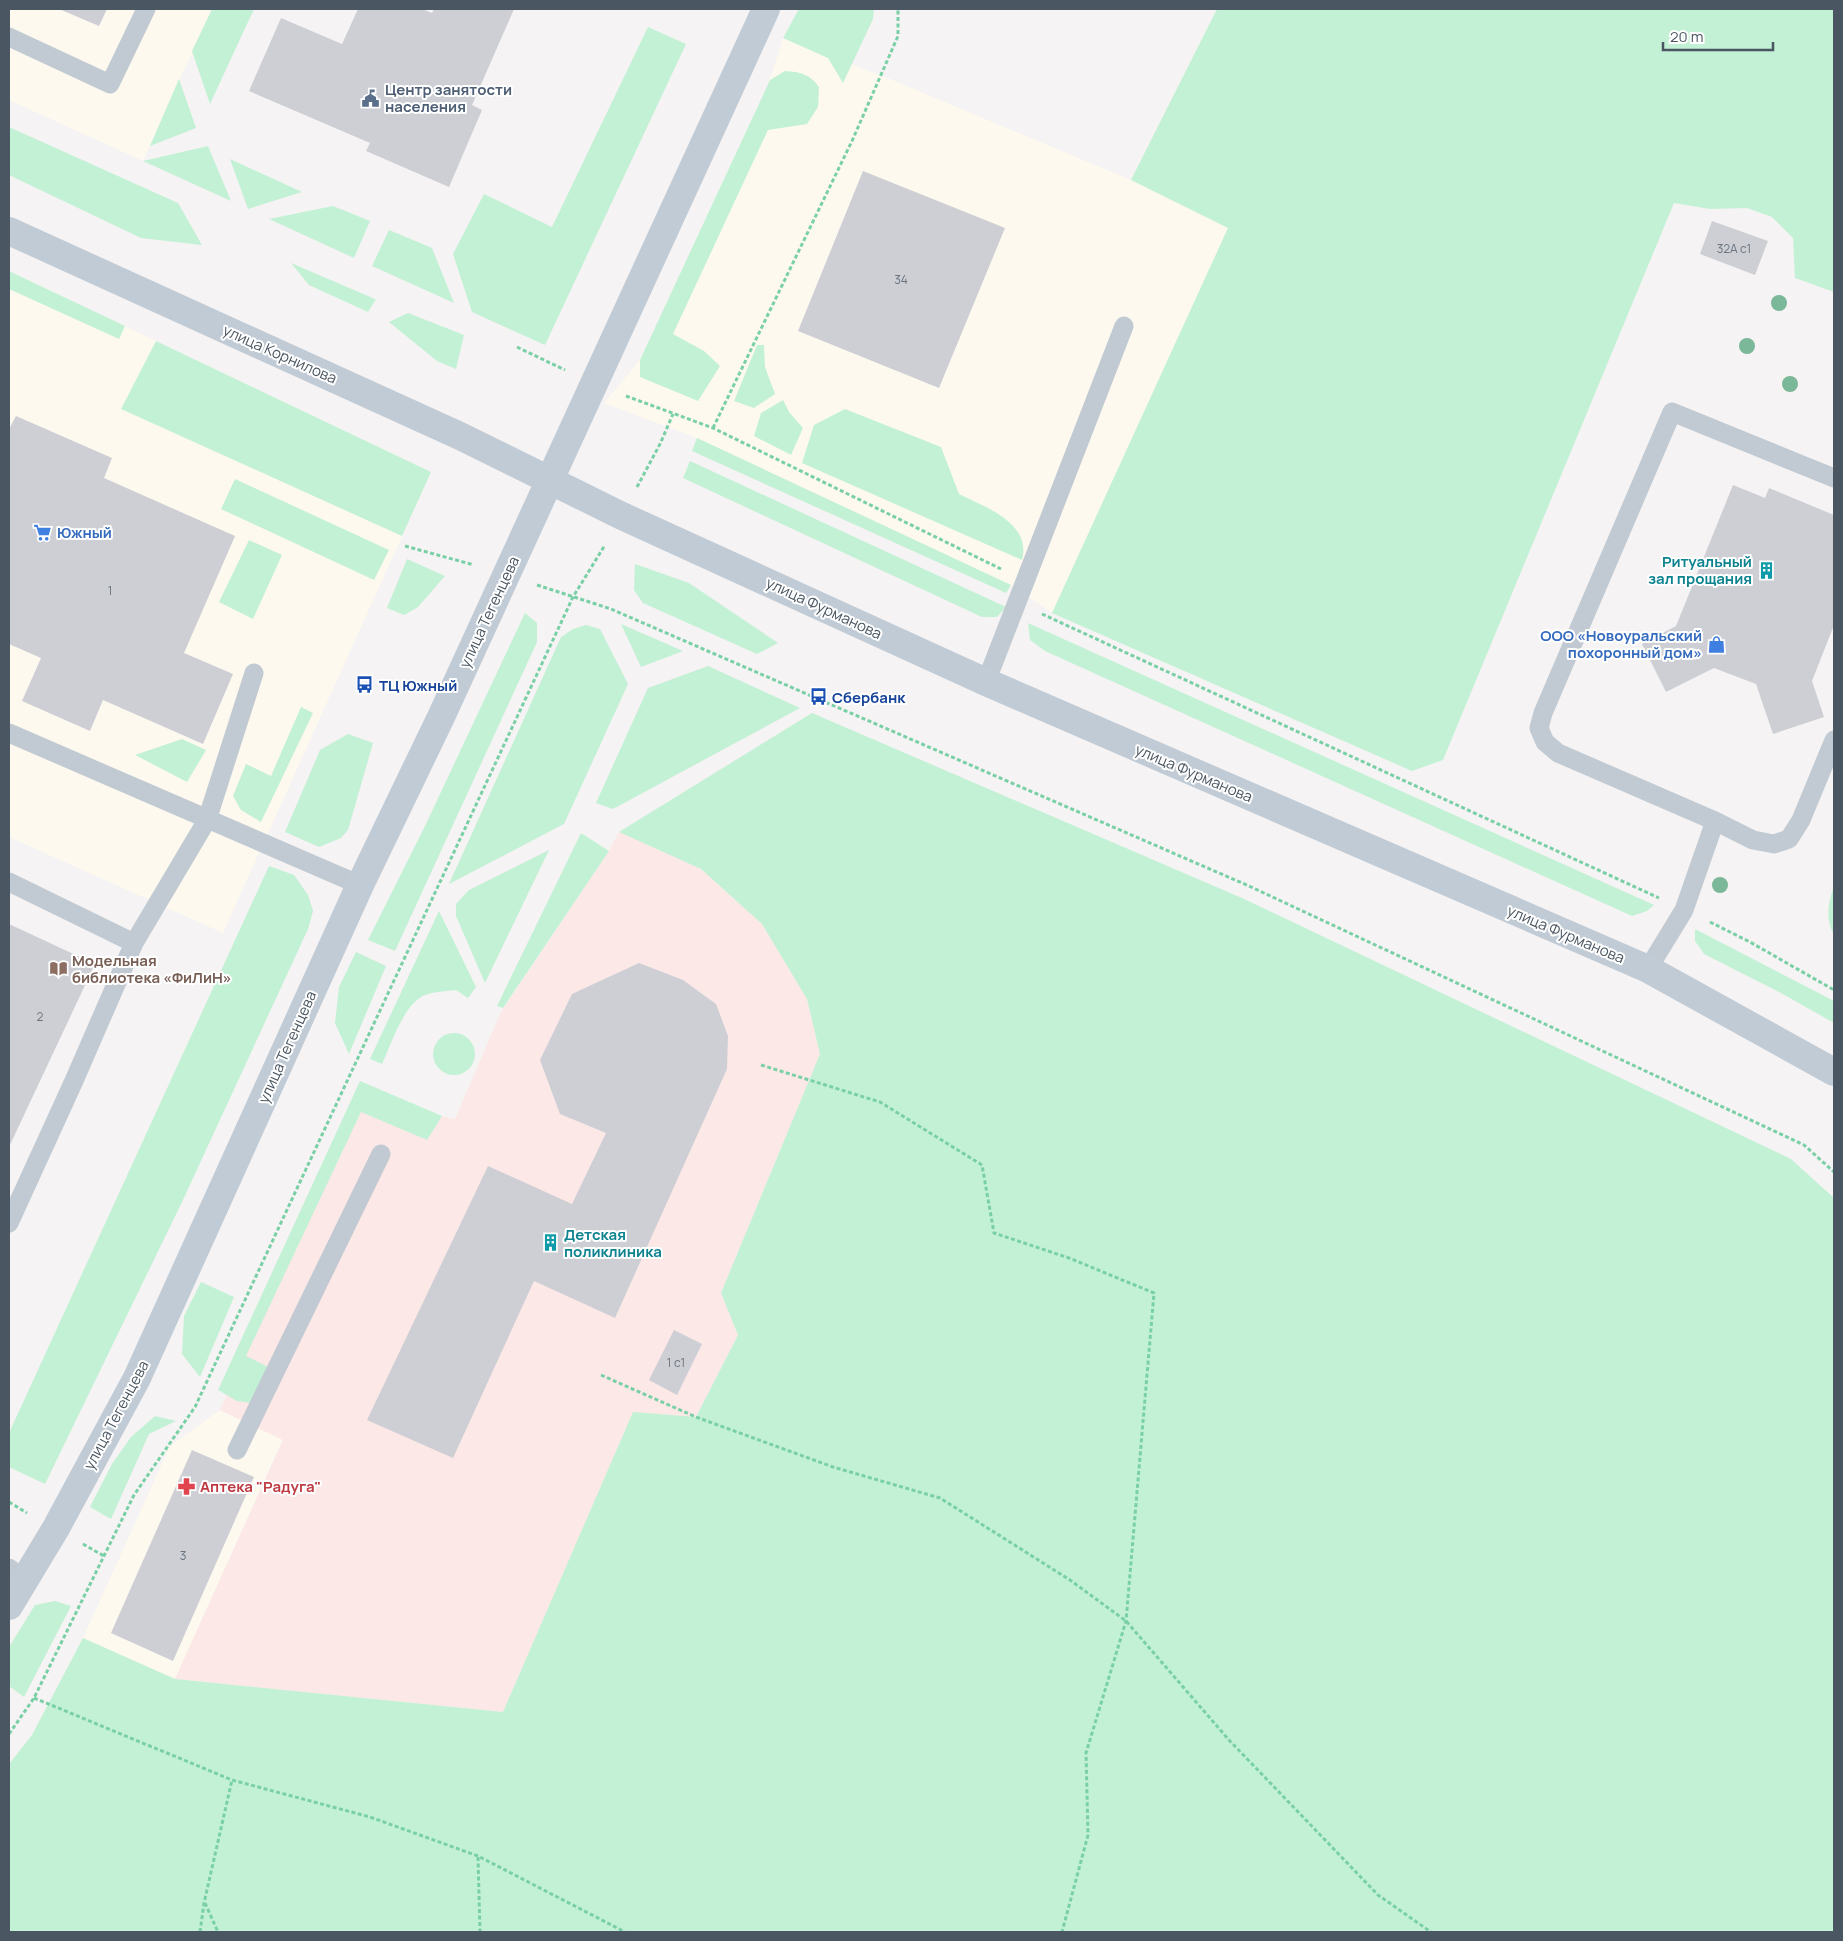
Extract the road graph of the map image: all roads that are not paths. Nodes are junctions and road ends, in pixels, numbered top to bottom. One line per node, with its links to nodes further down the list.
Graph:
1 (146, 9): 3 (lane)
2 (766, 9): 7 (main road, улица Тегенцева)
3 (9, 36)
4 (9, 231): 7 (main road, улица Корнилова)
5 (1124, 326): 9 (lane)
6 (1834, 478): 13 (lane)
7 (551, 481): 9 (main road, улица Фурманова); 15 (main road, улица Тегенцева)
8 (254, 673): 12 (lane)
9 (986, 682): 17 (main road, улица Фурманова)
10 (9, 733): 12 (lane)
11 (1834, 740): 13 (lane)
12 (207, 820): 15 (lane); 16 (lane)
13 (1715, 821): 17 (lane)
14 (9, 882): 16 (lane)
15 (360, 885): 22 (main road, улица Тегенцева)
16 (134, 943): 20 (lane)
17 (1648, 970): 18 (main road, улица Фурманова)
18 (1834, 1072)
19 (381, 1154): 21 (lane)
20 (9, 1222)
21 (237, 1450)
22 (17, 1574): 23 (main road, улица Тегенцева)
23 (9, 1606)

